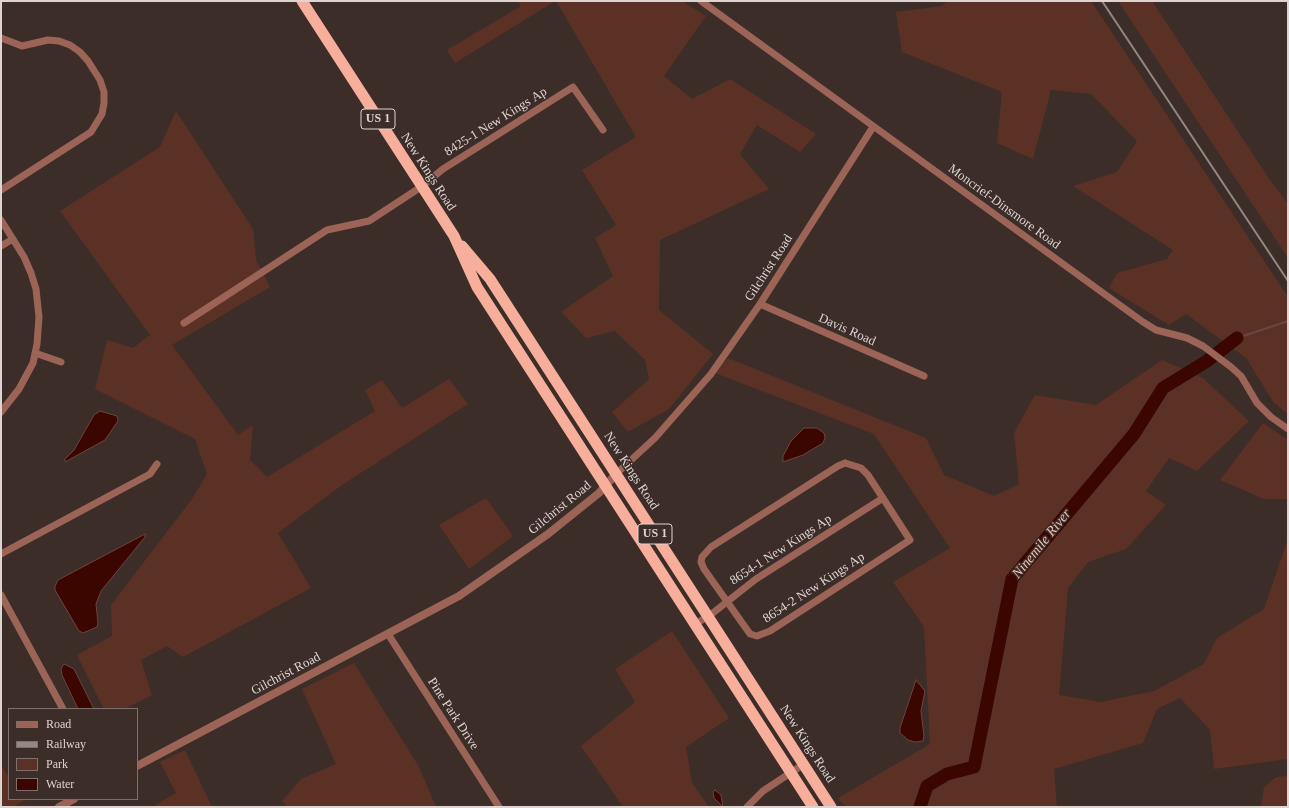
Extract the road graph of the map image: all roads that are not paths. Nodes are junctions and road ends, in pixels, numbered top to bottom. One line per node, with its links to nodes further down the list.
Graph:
1 (302, 1): 6 (highway, New Kings Road / US 1)
2 (701, 1): 4 (street, Moncrief-Dinsmore Road)
3 (1, 38): 7 (street)
4 (873, 127): 12 (street, Gilchrist Road); 18 (street, Moncrief-Dinsmore Road)
5 (603, 130): 6 (street, 8425-1 New Kings Ap)
6 (421, 187): 9 (highway, New Kings Road / US 1); 13 (street, 8425-1 New Kings Ap)
7 (1, 190)
8 (1, 220): 10 (street)
9 (454, 236): 20 (highway, New Kings Road / US 1); 21 (highway, New Kings Road / US 1)
10 (13, 239): 11 (street); 14 (street)
11 (1, 246)
12 (760, 304): 16 (street, Davis Road); 20 (street, Gilchrist Road)
13 (184, 323)
14 (35, 354): 15 (street); 17 (street)
15 (61, 362)
16 (924, 376)
17 (1, 412)
18 (1288, 429)
19 (157, 464): 23 (street)
20 (616, 474): 21 (street, Gilchrist Road); 26 (highway, New Kings Road / US 1)
21 (605, 485): 27 (highway, New Kings Road / US 1); 28 (street, Gilchrist Road)
22 (883, 498): 25 (street, 8654-1 New Kings Ap); 25 (street, 8654-2 New Kings Ap); 25 (street, 8654-2 New Kings Ap)
23 (1, 554)
24 (1, 596): 29 (street)
25 (726, 601): 26 (street, 8654-1 New Kings Ap)
26 (708, 616): 27 (street, 8654-1 New Kings Ap); 30 (highway, New Kings Road / US 1)
27 (695, 624): 32 (highway, New Kings Road / US 1)
28 (388, 634): 31 (street, Gilchrist Road); 35 (street, Pine Park Drive)
29 (62, 708)
30 (804, 764): 32 (street); 38 (highway, New Kings Road / US 1)
31 (138, 765)
32 (790, 771): 36 (street); 37 (highway, New Kings Road / US 1)
33 (72, 800): 34 (street)
34 (59, 807)
35 (499, 807)
36 (747, 807)
37 (813, 807)
38 (831, 807)

